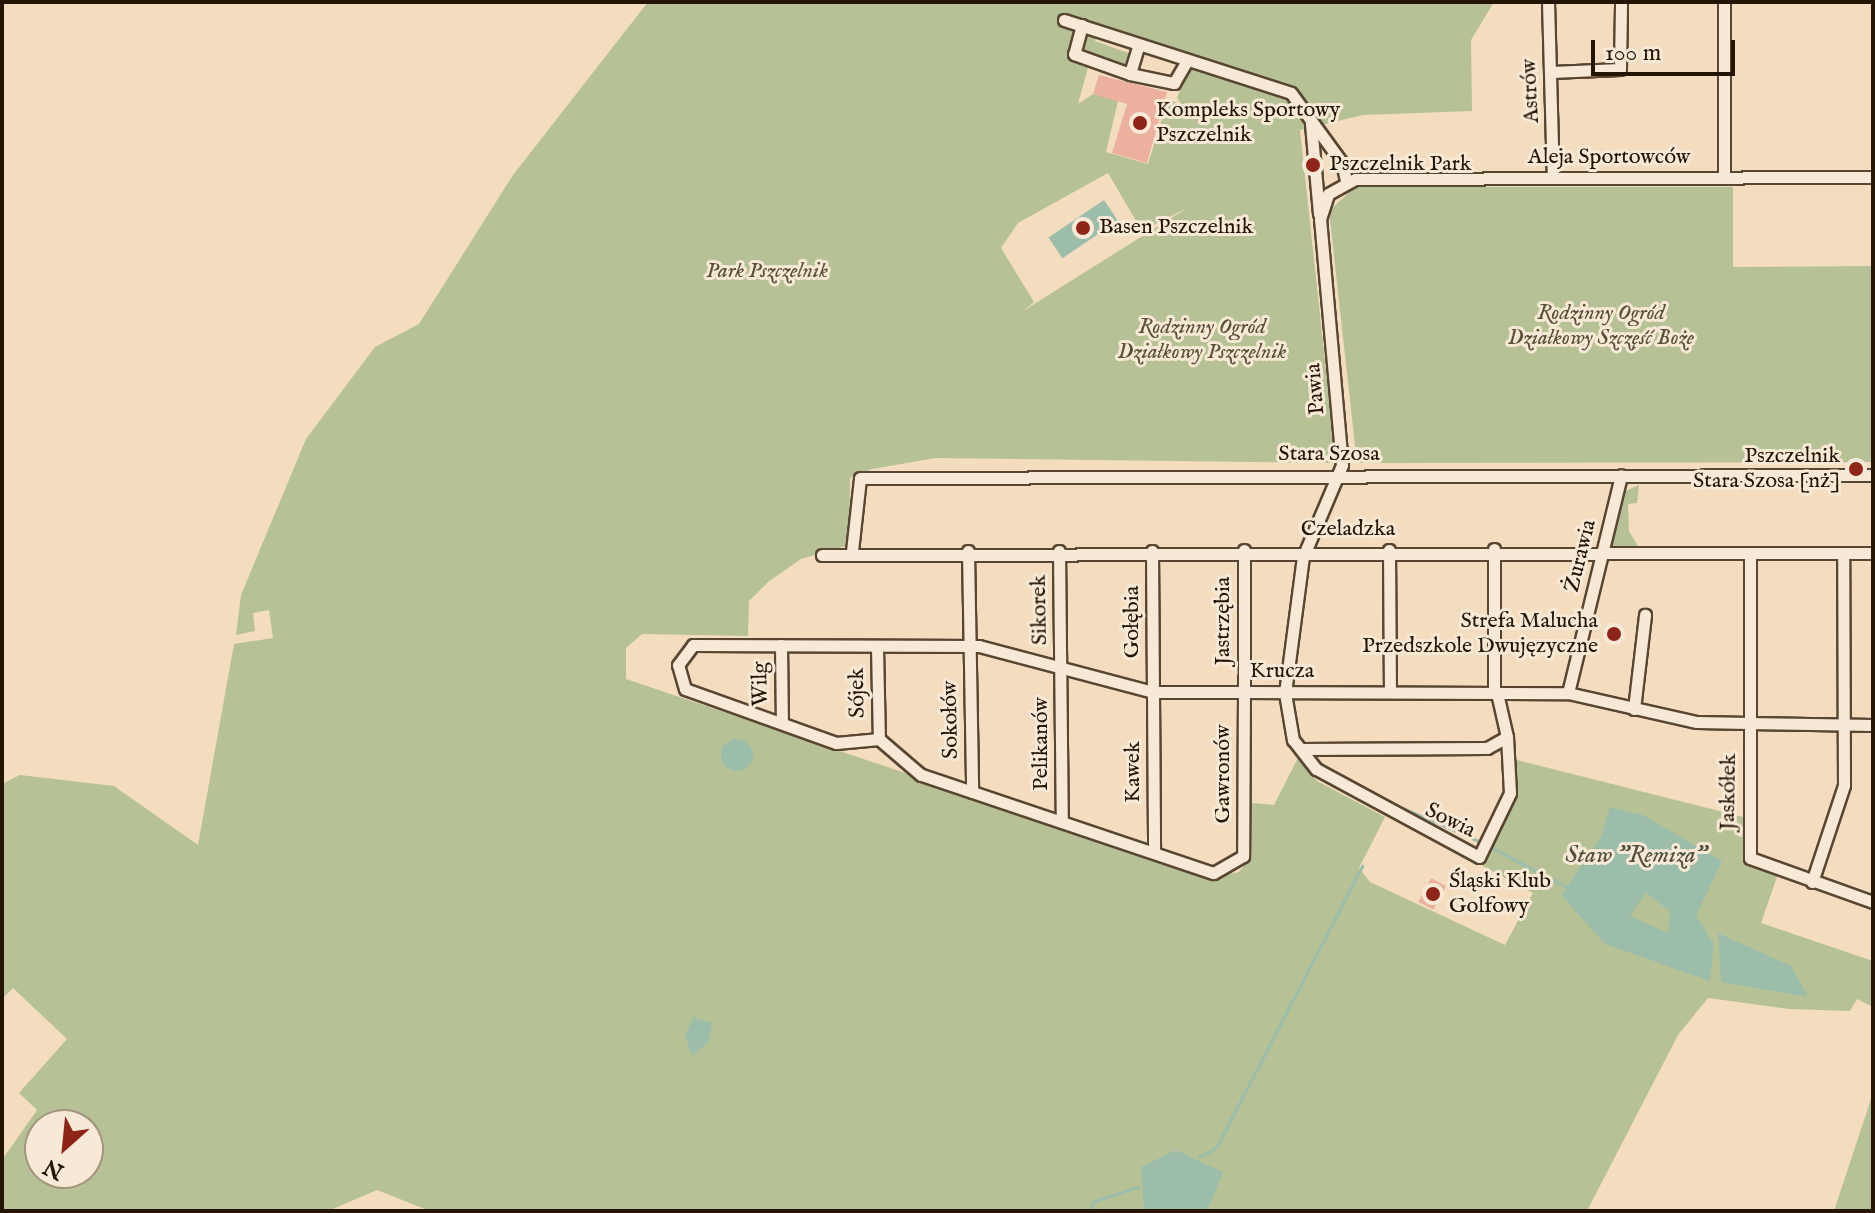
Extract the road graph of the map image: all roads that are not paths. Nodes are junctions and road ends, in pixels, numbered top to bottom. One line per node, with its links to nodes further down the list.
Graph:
1 (1548, 2): 8 (street, Astrów)
2 (1621, 2): 8 (street)
3 (1724, 2): 15 (street)
4 (1064, 20): 5 (street)
5 (1082, 25): 6 (street); 9 (street)
6 (1138, 47): 7 (street); 9 (street)
7 (1186, 62): 9 (street); 10 (street)
8 (1552, 72): 14 (street, Astrów)
9 (1130, 74)
10 (1311, 123): 11 (street); 12 (street)
11 (1334, 158): 12 (street); 16 (street)
12 (1314, 171): 16 (street); 17 (street)
13 (1873, 177): 15 (street, Aleja Sportowców)
14 (1553, 178): 15 (street, Aleja Sportowców); 16 (street, Aleja Sportowców)
15 (1724, 178)
16 (1341, 182): 17 (street)
17 (1320, 219): 18 (street, Pawia)
18 (1339, 475): 19 (street, Stara Szosa); 23 (street, Pawia); 25 (street, Stara Szosa)
19 (1621, 475): 20 (street, Stara Szosa); 29 (street, Żurawia)
20 (1873, 475)
21 (1494, 549): 24 (street, Czeladzka); 29 (street, Czeladzka); 43 (street, Sowia)
22 (1244, 550): 23 (street, Czeladzka); 28 (street, Czeladzka); 40 (street, Jastrzębia)
23 (1305, 550): 24 (street, Czeladzka); 42 (street, Pawia)
24 (1389, 550): 41 (street)
25 (852, 551): 26 (street, Czeladzka); 33 (street, Czeladzka)
26 (968, 551): 27 (street, Czeladzka); 37 (street, Sokołów)
27 (1059, 551): 28 (street, Czeladzka); 38 (street, Sikorek)
28 (1152, 551): 39 (street, Gołębia)
29 (1603, 551): 30 (street, Czeladzka); 44 (street, Żurawia)
30 (1750, 553): 31 (street, Czeladzka); 47 (street, Jaskółek)
31 (1843, 553): 32 (street, Czeladzka); 49 (street)
32 (1873, 553)
33 (822, 555)
34 (1645, 615): 45 (street)
35 (781, 645): 36 (street, Krucza); 46 (street, Wilg); 46 (street, Krucza)
36 (877, 647): 37 (street, Krucza); 51 (street, Sójek)
37 (970, 647): 38 (street, Krucza); 53 (street, Sokołów)
38 (1061, 669): 39 (street, Krucza); 54 (street, Pelikanów)
39 (1153, 692): 40 (street, Krucza); 55 (street, Kawek)
40 (1244, 692): 42 (street, Krucza); 55 (street, Gawronów)
41 (1390, 692): 42 (street, Krucza); 43 (street, Krucza)
42 (1285, 693): 52 (street, Sowia)
43 (1495, 693): 44 (street, Krucza); 50 (street, Sowia)
44 (1568, 693): 45 (street, Krucza)
45 (1634, 709): 47 (street, Krucza)
46 (782, 723): 51 (street)
47 (1750, 725): 49 (street, Krucza); 56 (street, Jaskółek)
48 (1873, 725): 49 (street, Krucza)
49 (1844, 726): 56 (street)
50 (1507, 737): 52 (street); 52 (street, Sowia)
51 (879, 739): 53 (street)
52 (1302, 749)
53 (972, 792): 54 (street)
54 (1062, 818): 55 (street)
55 (1154, 852)
56 (1812, 882): 57 (street)
57 (1873, 902)

